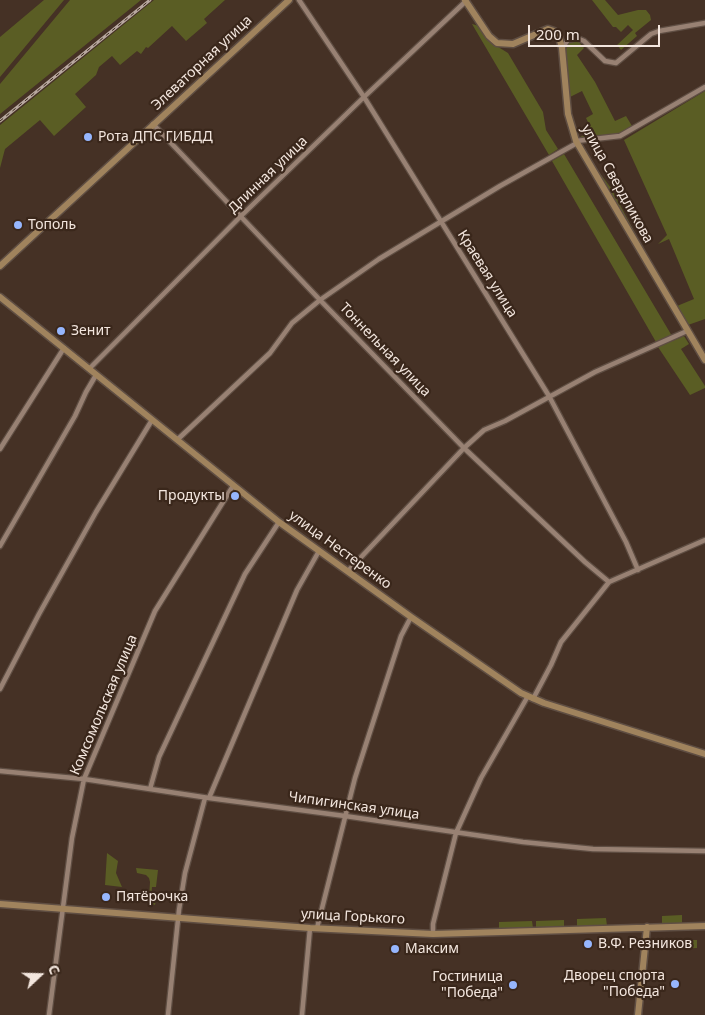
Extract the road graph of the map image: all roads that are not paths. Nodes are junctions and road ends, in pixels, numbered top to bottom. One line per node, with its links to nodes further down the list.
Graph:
1 (289, 0): 8 (street, Элеваторная улица)
2 (299, 0): 7 (street, Краевая улица)
3 (466, 1): 5 (street); 7 (street, Длинная улица)
4 (705, 24): 5 (street)
5 (562, 48): 9 (street, улица Свердликова)
6 (705, 87): 9 (street)
7 (364, 97): 10 (street, Длинная улица); 11 (street, Краевая улица)
8 (153, 124): 10 (street, Тоннельная улица); 12 (street, Элеваторная улица)
9 (576, 142): 11 (street); 15 (street, улица Свердликова)
10 (240, 217): 14 (street, Тоннельная улица); 18 (street, Длинная улица)
11 (441, 221): 14 (street); 20 (street, Краевая улица)
12 (0, 266)
13 (0, 296): 16 (street, улица Нестеренко)
14 (320, 300): 22 (street); 23 (street, Тоннельная улица)
15 (687, 331): 17 (street, улица Свердликова); 20 (street)
16 (64, 348): 18 (street, улица Нестеренко); 24 (street)
17 (705, 360)
18 (89, 369): 19 (street, улица Нестеренко)
19 (96, 375): 21 (street, улица Нестеренко); 28 (street)
20 (549, 396): 23 (street); 30 (street, Краевая улица)
21 (152, 420): 22 (street, улица Нестеренко); 34 (street)
22 (177, 440): 25 (street, улица Нестеренко)
23 (464, 448): 31 (street); 32 (street, Тоннельная улица)
24 (0, 449)
25 (233, 486): 26 (street, улица Нестеренко); 38 (street, Комсомольская улица)
26 (279, 522): 29 (street, улица Нестеренко); 39 (street)
27 (705, 540): 30 (street)
28 (0, 546)
29 (319, 551): 31 (street, улица Нестеренко); 40 (street)
30 (638, 570): 32 (street)
31 (348, 571): 33 (street, улица Нестеренко)
32 (609, 582): 35 (street)
33 (411, 618): 35 (street, улица Нестеренко); 41 (street)
34 (0, 689)
35 (530, 698): 36 (street, улица Нестеренко); 42 (street)
36 (705, 754)
37 (0, 771): 38 (street, Чипигинская улица)
38 (84, 778): 39 (street, Чипигинская улица); 45 (street, Комсомольская улица)
39 (150, 789): 40 (street, Чипигинская улица)
40 (207, 798): 41 (street, Чипигинская улица); 46 (street)
41 (345, 816): 42 (street, Чипигинская улица); 50 (street)
42 (456, 833): 43 (street, Чипигинская улица); 51 (street)
43 (705, 851)
44 (0, 904): 45 (street, улица Горького)
45 (62, 909): 46 (street, улица Горького); 52 (street, Комсомольская улица)
46 (179, 918): 49 (street, улица Горького); 53 (street)
47 (705, 926): 48 (street, улица Горького)
48 (647, 927): 51 (street, улица Горького); 55 (street)
49 (310, 928): 50 (street, улица Горького); 54 (street)
50 (317, 928): 51 (street, улица Горького)
51 (432, 934)
52 (49, 1015)
53 (168, 1015)
54 (302, 1015)
55 (638, 1015)

